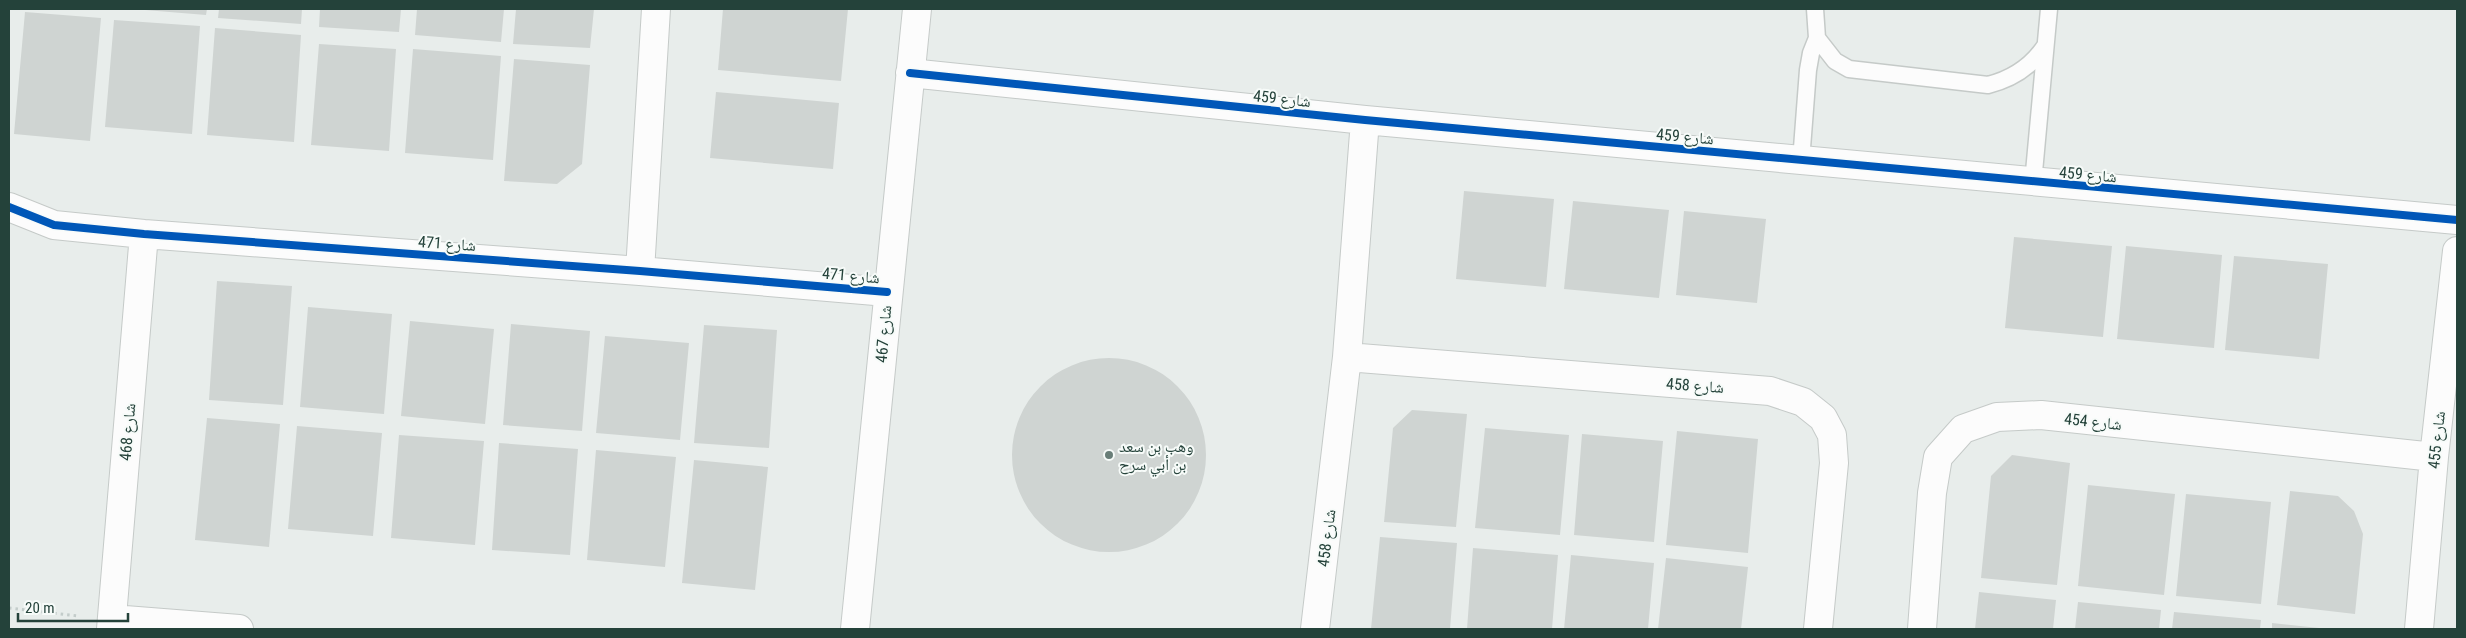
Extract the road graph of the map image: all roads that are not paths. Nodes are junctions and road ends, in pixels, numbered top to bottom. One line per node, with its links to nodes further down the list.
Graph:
1 (656, 9): 15 (street)
2 (916, 9): 7 (street, شارع 467)
3 (1815, 9): 5 (lane)
4 (2049, 9): 6 (lane)
5 (1817, 38): 6 (lane); 9 (lane)
6 (2045, 46): 10 (lane)
7 (910, 73): 8 (street, شارع 459); 16 (street, شارع 467)
8 (1365, 120): 9 (street, شارع 459); 17 (street, شارع 458)
9 (1801, 161): 10 (street, شارع 459)
10 (2033, 183): 12 (street, شارع 459)
11 (9, 207): 13 (street, شارع 471)
12 (2457, 220)
13 (144, 234): 15 (street, شارع 471); 19 (street, شارع 468)
14 (2457, 251): 18 (street, شارع 455)
15 (640, 271): 16 (street, شارع 471)
16 (887, 292): 21 (street, شارع 467)
17 (1347, 357): 22 (street, شارع 458); 23 (street, شارع 458)
18 (2434, 457): 24 (street, شارع 454); 25 (street, شارع 455)
19 (111, 624): 20 (street)
20 (239, 629)
21 (855, 629)
22 (1315, 629)
23 (1818, 629)
24 (1922, 629)
25 (2419, 629)

